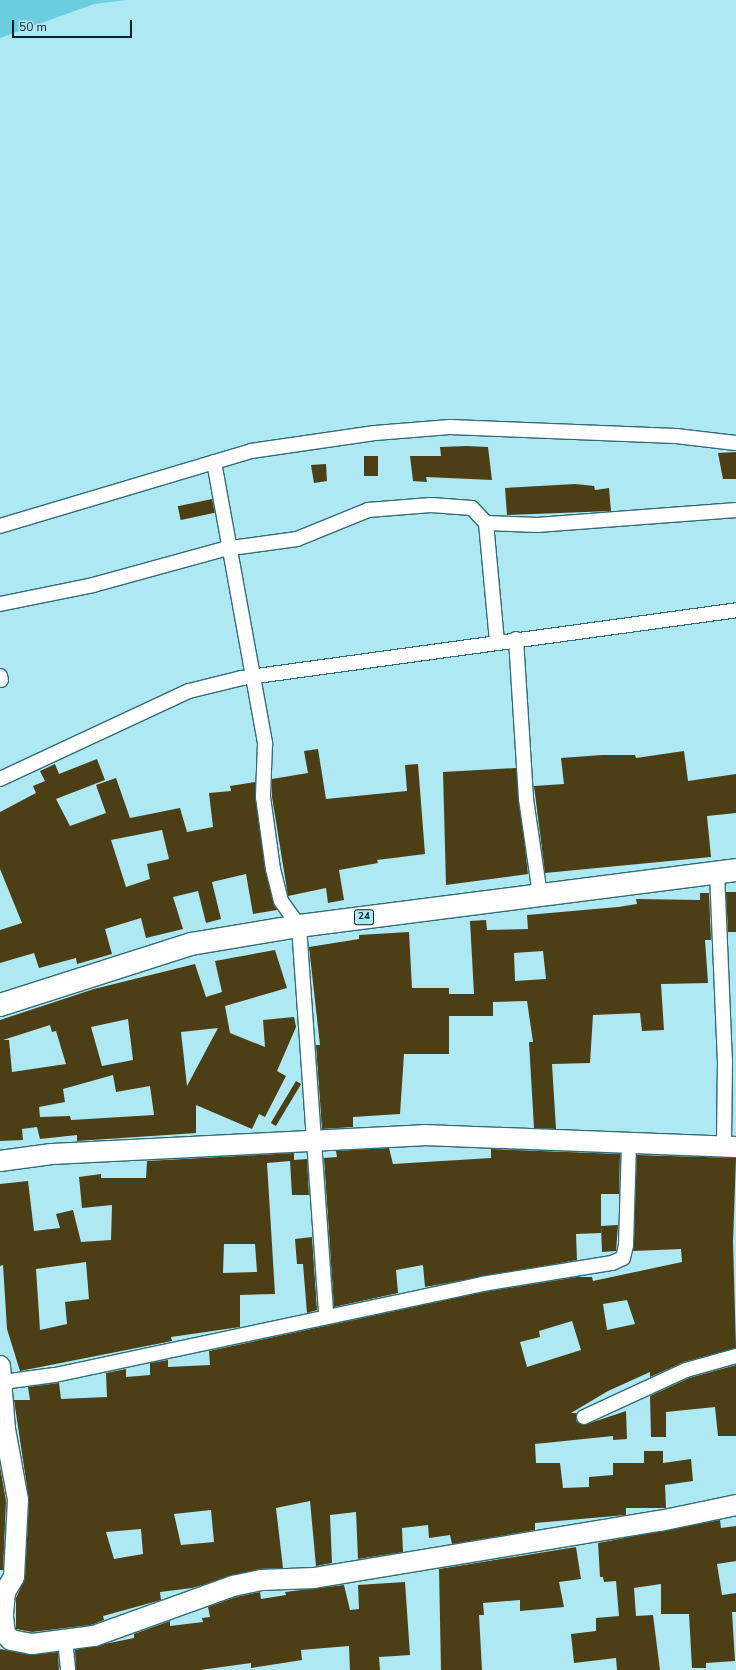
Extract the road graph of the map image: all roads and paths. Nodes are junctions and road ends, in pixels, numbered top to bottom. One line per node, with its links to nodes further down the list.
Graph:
1 (736, 443): 2 (street)
2 (214, 462): 5 (street); 6 (street)
3 (736, 510): 4 (street)
4 (486, 523): 6 (street); 10 (street)
5 (0, 526)
6 (230, 548): 7 (street); 11 (street)
7 (0, 604)
8 (736, 610): 9 (street)
9 (516, 639): 10 (street); 14 (street)
10 (497, 642): 11 (street)
11 (252, 677): 12 (street); 15 (street)
12 (0, 779)
13 (727, 871): 14 (highway, 24); 19 (street)
14 (540, 895): 15 (highway, 24)
15 (299, 926): 16 (highway, 24); 17 (street)
16 (0, 1005)
17 (313, 1140): 18 (street); 20 (street); 21 (street)
18 (629, 1142): 19 (street); 21 (street)
19 (730, 1147)
20 (0, 1161)
21 (326, 1317): 23 (street)
22 (736, 1356): 24 (street)
23 (2, 1374): 26 (street)
24 (584, 1416)
25 (736, 1505): 26 (street)
26 (66, 1640): 27 (street)
27 (68, 1670)

